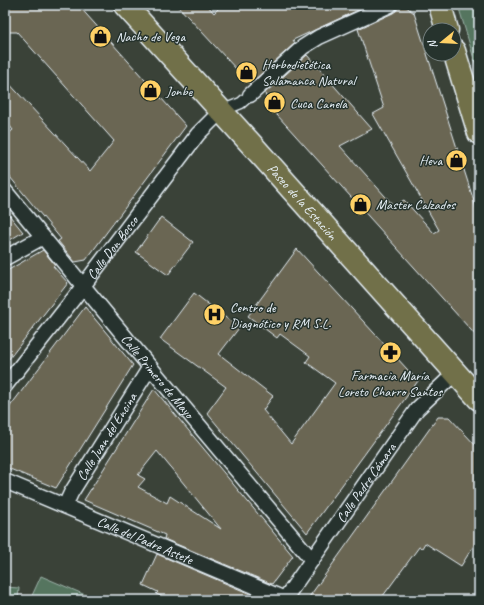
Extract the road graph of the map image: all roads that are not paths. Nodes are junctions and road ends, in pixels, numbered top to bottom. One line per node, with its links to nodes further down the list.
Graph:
1 (124, 5): 7 (main road, Paseo de la Estación)
2 (390, 5): 6 (street)
3 (440, 5): 4 (main road)
4 (445, 22)
5 (457, 62): 8 (main road)
6 (250, 95): 7 (street)
7 (221, 111): 12 (street, Calle Don Bosco); 14 (main road, Paseo de la Estación)
8 (479, 132)
9 (5, 191): 10 (street, Calle Primero de Mayo)
10 (43, 237): 11 (street); 12 (street, Calle Primero de Mayo)
11 (5, 258)
12 (83, 285): 13 (street, Calle Primero de Mayo); 15 (street, Calle Don Bosco)
13 (150, 367): 18 (street, Calle Juan del Encina); 19 (street, Calle Primero de Mayo)
14 (455, 373): 16 (main road, Paseo de la Estación); 19 (street, Calle Padre Cámara)
15 (5, 386)
16 (479, 399)
17 (5, 481): 18 (street, Calle del Padre Astete)
18 (65, 506): 20 (street, Calle del Padre Astete)
19 (312, 560): 20 (street, Calle Padre Cámara)
20 (284, 600)

